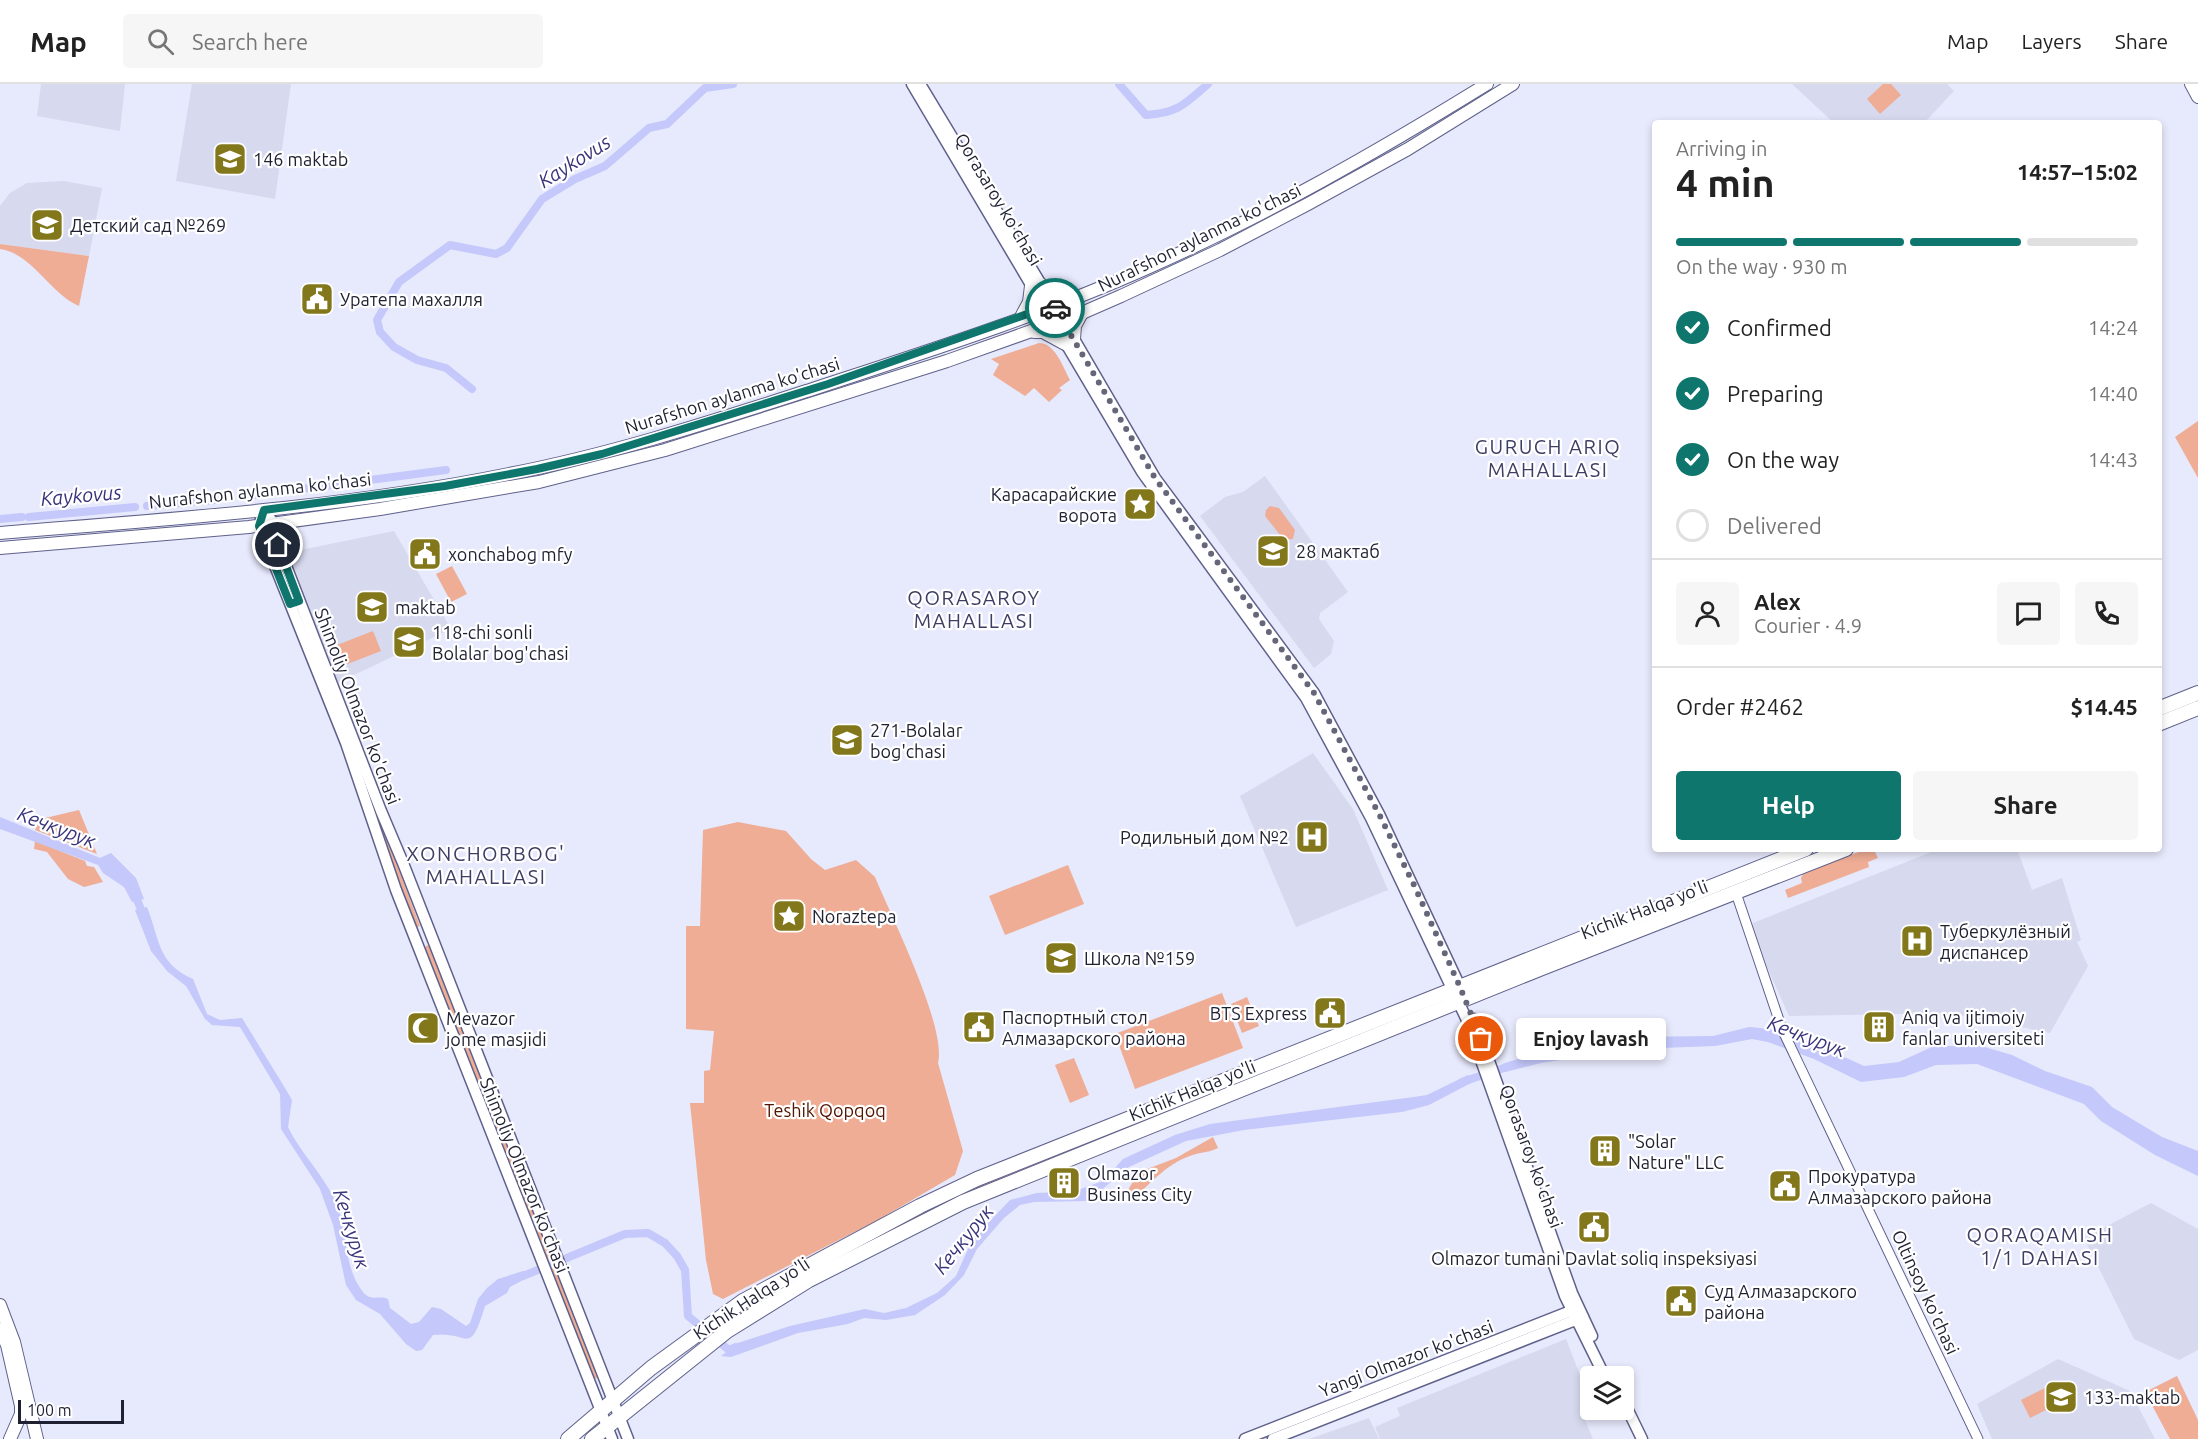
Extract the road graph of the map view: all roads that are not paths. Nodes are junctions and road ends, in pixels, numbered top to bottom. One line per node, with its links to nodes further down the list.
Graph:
1 (912, 84): 11 (main road, Qorasaroy ko'chasi)
2 (920, 84): 11 (main road, Qorasaroy ko'chasi)
3 (1487, 84): 7 (main road, Nurafshon aylanma ko'chasi)
4 (1513, 84): 8 (main road, Nurafshon aylanma ko'chasi)
5 (2191, 84): 6 (main road)
6 (2198, 97)
7 (1302, 192): 8 (main road); 9 (main road, Nurafshon aylanma ko'chasi)
8 (1308, 204): 10 (main road, Nurafshon aylanma ko'chasi)
9 (1233, 228): 10 (main road); 12 (main road, Nurafshon aylanma ko'chasi)
10 (1240, 240): 14 (main road, Nurafshon aylanma ko'chasi)
11 (1035, 284): 12 (main road); 13 (main road, Qorasaroy ko'chasi); 15 (main road)
12 (1075, 296): 13 (main road, Nurafshon aylanma ko'chasi)
13 (1048, 307): 15 (main road, Nurafshon aylanma ko'chasi); 16 (main road, Qorasaroy ko'chasi)
14 (1082, 313): 16 (main road, Nurafshon aylanma ko'chasi); 18 (main road)
15 (1022, 317): 19 (main road, Nurafshon aylanma ko'chasi)
16 (1058, 322): 17 (main road, Nurafshon aylanma ko'chasi); 18 (main road, Qorasaroy ko'chasi)
17 (1027, 333): 18 (main road); 20 (main road, Nurafshon aylanma ko'chasi)
18 (1070, 342): 37 (main road, Qorasaroy ko'chasi)
19 (801, 393): 20 (main road); 21 (main road, Nurafshon aylanma ko'chasi)
20 (805, 406): 21 (main road, Nurafshon aylanma ko'chasi)
21 (538, 475): 22 (main road, Nurafshon aylanma ko'chasi); 23 (main road, Nurafshon aylanma ko'chasi)
22 (264, 510): 23 (main road, Shimoliy Olmazor ko'chasi); 24 (main road); 25 (main road, Nurafshon aylanma ko'chasi)
23 (274, 524): 24 (main road, Nurafshon aylanma ko'chasi); 27 (main road, Shimoliy Olmazor ko'chasi)
24 (259, 526): 26 (main road, Nurafshon aylanma ko'chasi); 27 (main road, Shimoliy Olmazor ko'chasi)
25 (0, 533)
26 (0, 548)
27 (295, 603): 32 (main road, Shimoliy Olmazor ko'chasi)
28 (2198, 693): 29 (highway)
29 (2162, 707)
30 (2198, 708): 31 (highway)
31 (2162, 722)
32 (350, 741): 44 (main road, Shimoliy Olmazor ko'chasi); 45 (main road, Shimoliy Olmazor ko'chasi)
33 (1799, 852): 36 (highway, Kichik Halqa yo'li)
34 (1838, 852): 35 (highway, Kichik Halqa yo'li)
35 (1736, 893): 36 (highway, Kichik Halqa yo'li); 59 (street, Oltinsoy ko'chasi)
36 (1636, 924): 37 (highway, Kichik Halqa yo'li)
37 (1459, 994): 39 (main road, Qorasaroy ko'chasi); 44 (highway, Kichik Halqa yo'li); 46 (highway, Kichik Halqa yo'li)
38 (0, 1305): 43 (main road)
39 (1578, 1314): 41 (main road, Qorasaroy ko'chasi); 42 (main road, Qorasaroy ko'chasi); 55 (main road, Yangi Olmazor ko'chasi); 56 (main road, Yangi Olmazor ko'chasi)
40 (0, 1329): 50 (main road)
41 (1600, 1366)
42 (1606, 1366)
43 (28, 1396): 50 (main road); 51 (main road)
44 (614, 1400): 45 (highway, Kichik Halqa yo'li); 46 (main road, Shimoliy Olmazor ko'chasi)
45 (602, 1411): 49 (main road, Shimoliy Olmazor ko'chasi); 52 (highway, Kichik Halqa yo'li)
46 (620, 1416): 49 (highway, Kichik Halqa yo'li); 54 (main road, Shimoliy Olmazor ko'chasi)
47 (1626, 1420): 57 (main road)
48 (1633, 1420): 58 (main road)
49 (610, 1433): 53 (highway, Kichik Halqa yo'li)
50 (12, 1439)
51 (37, 1439)
52 (568, 1439)
53 (592, 1439)
54 (628, 1439)
55 (1245, 1439)
56 (1273, 1439)
57 (1635, 1439)
58 (1642, 1439)
59 (1978, 1439)

